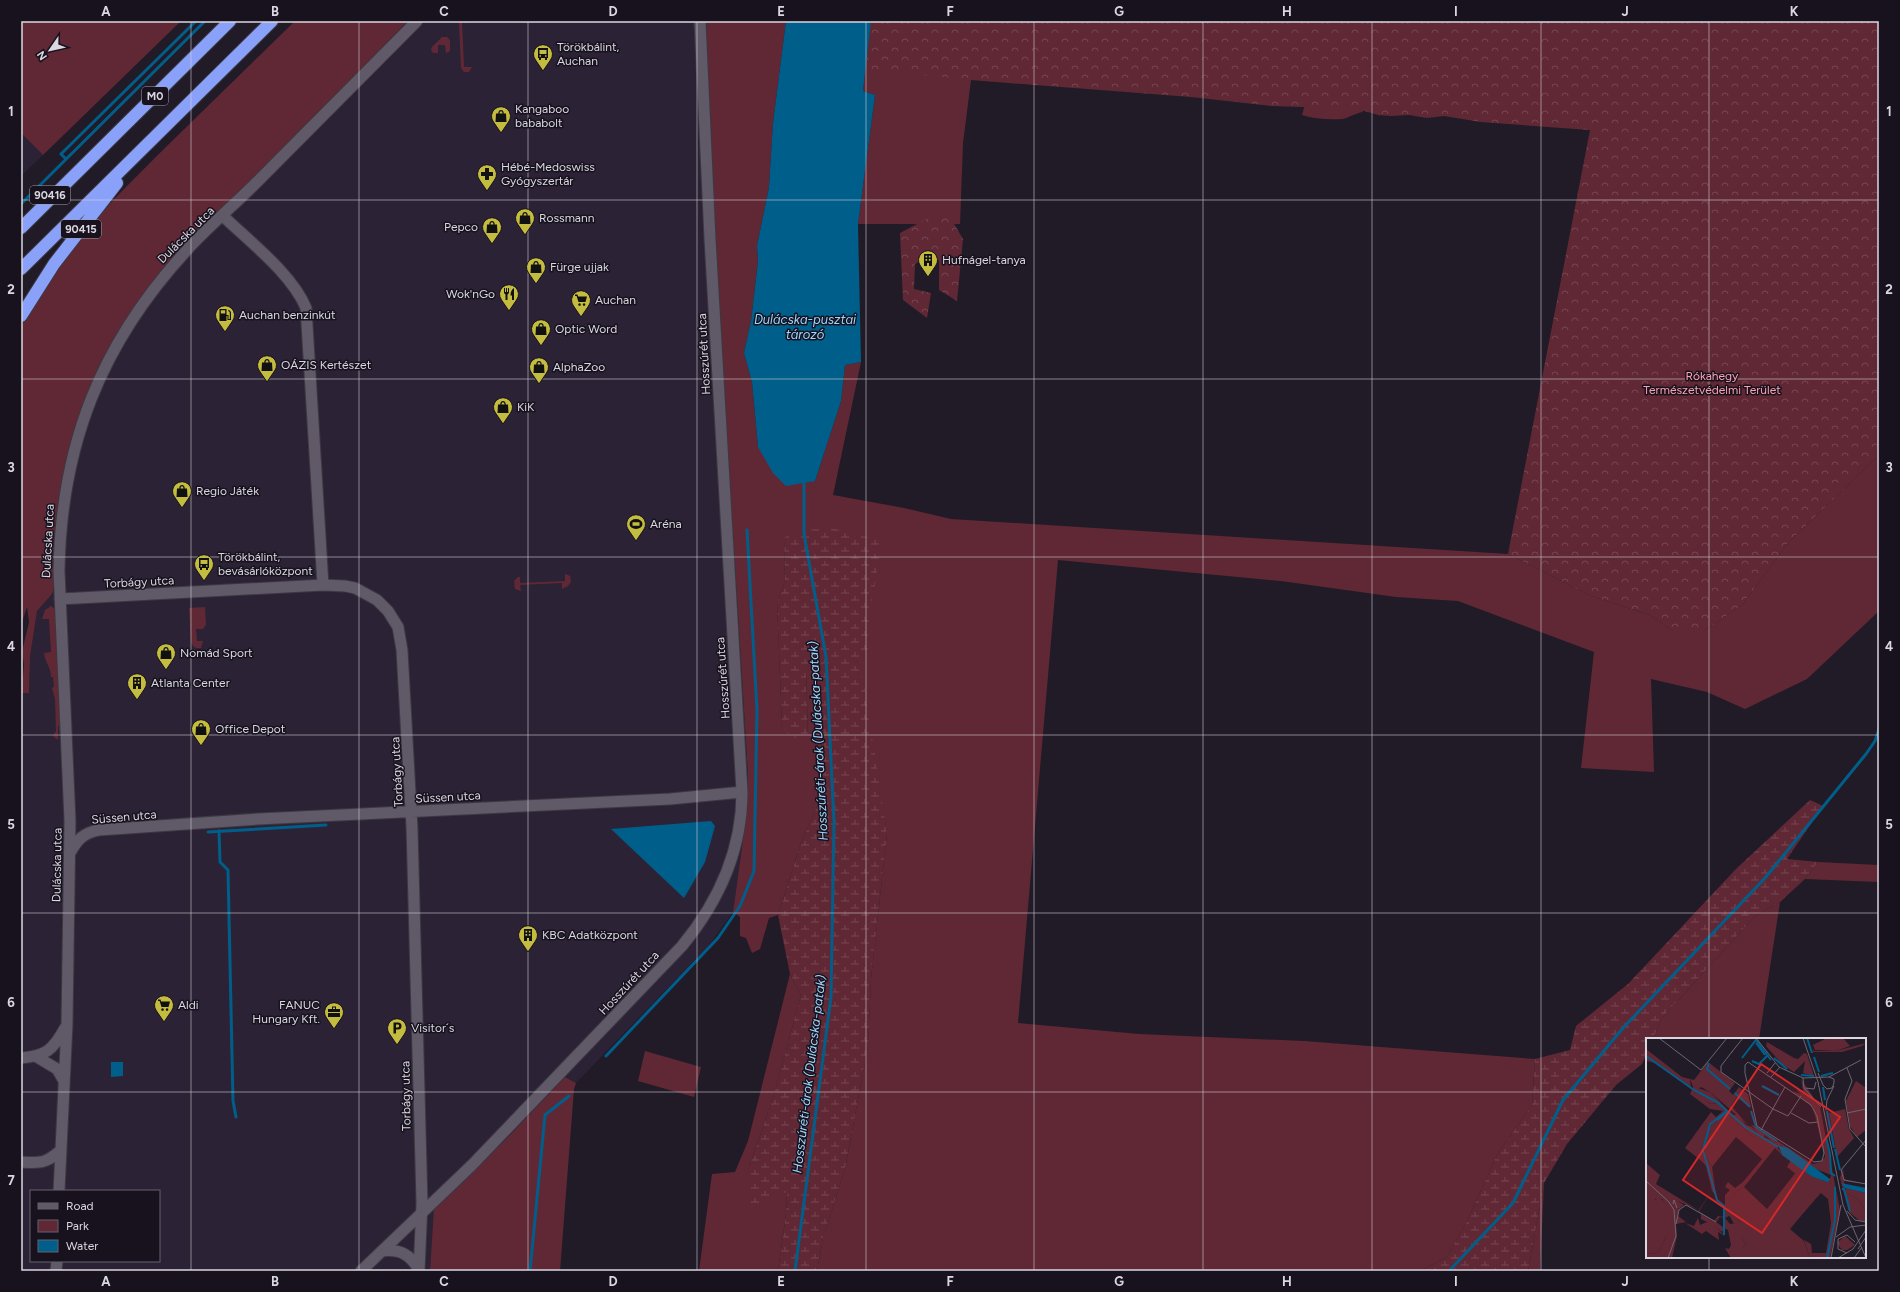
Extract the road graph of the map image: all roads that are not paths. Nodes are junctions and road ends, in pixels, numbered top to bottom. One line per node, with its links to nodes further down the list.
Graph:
1 (230, 21): 6 (highway, M0)
2 (272, 21): 5 (highway, M0)
3 (417, 21): 7 (street, Dulácska utca)
4 (700, 21): 14 (street, Hosszúrét utca)
5 (146, 145): 10 (highway, M0); 11 (highway, 90415)
6 (80, 170): 8 (highway, 90416); 9 (highway, M0)
7 (223, 216): 12 (street); 13 (street, Dulácska utca)
8 (21, 220)
9 (21, 228)
10 (21, 269)
11 (21, 316)
12 (323, 585): 13 (street, Torbágy utca); 15 (street, Torbágy utca)
13 (60, 599): 16 (street, Dulácska utca)
14 (742, 792): 15 (street, Süssen utca); 25 (street, Hosszúrét utca)
15 (412, 812): 16 (street, Süssen utca); 25 (street, Torbágy utca)
16 (70, 854): 17 (street, Dulácska utca)
17 (67, 1024): 18 (street); 20 (street, Dulácska utca)
18 (37, 1057): 19 (street); 20 (street)
19 (21, 1058)
20 (64, 1080): 21 (street, Dulácska utca)
21 (60, 1151): 23 (street); 24 (street, Dulácska utca)
22 (21, 1162): 23 (street)
23 (41, 1163): 24 (street)
24 (59, 1187)
25 (422, 1212): 26 (street); 27 (street, Torbágy utca)
26 (382, 1251): 27 (street); 28 (street)
27 (419, 1270)
28 (361, 1271)

